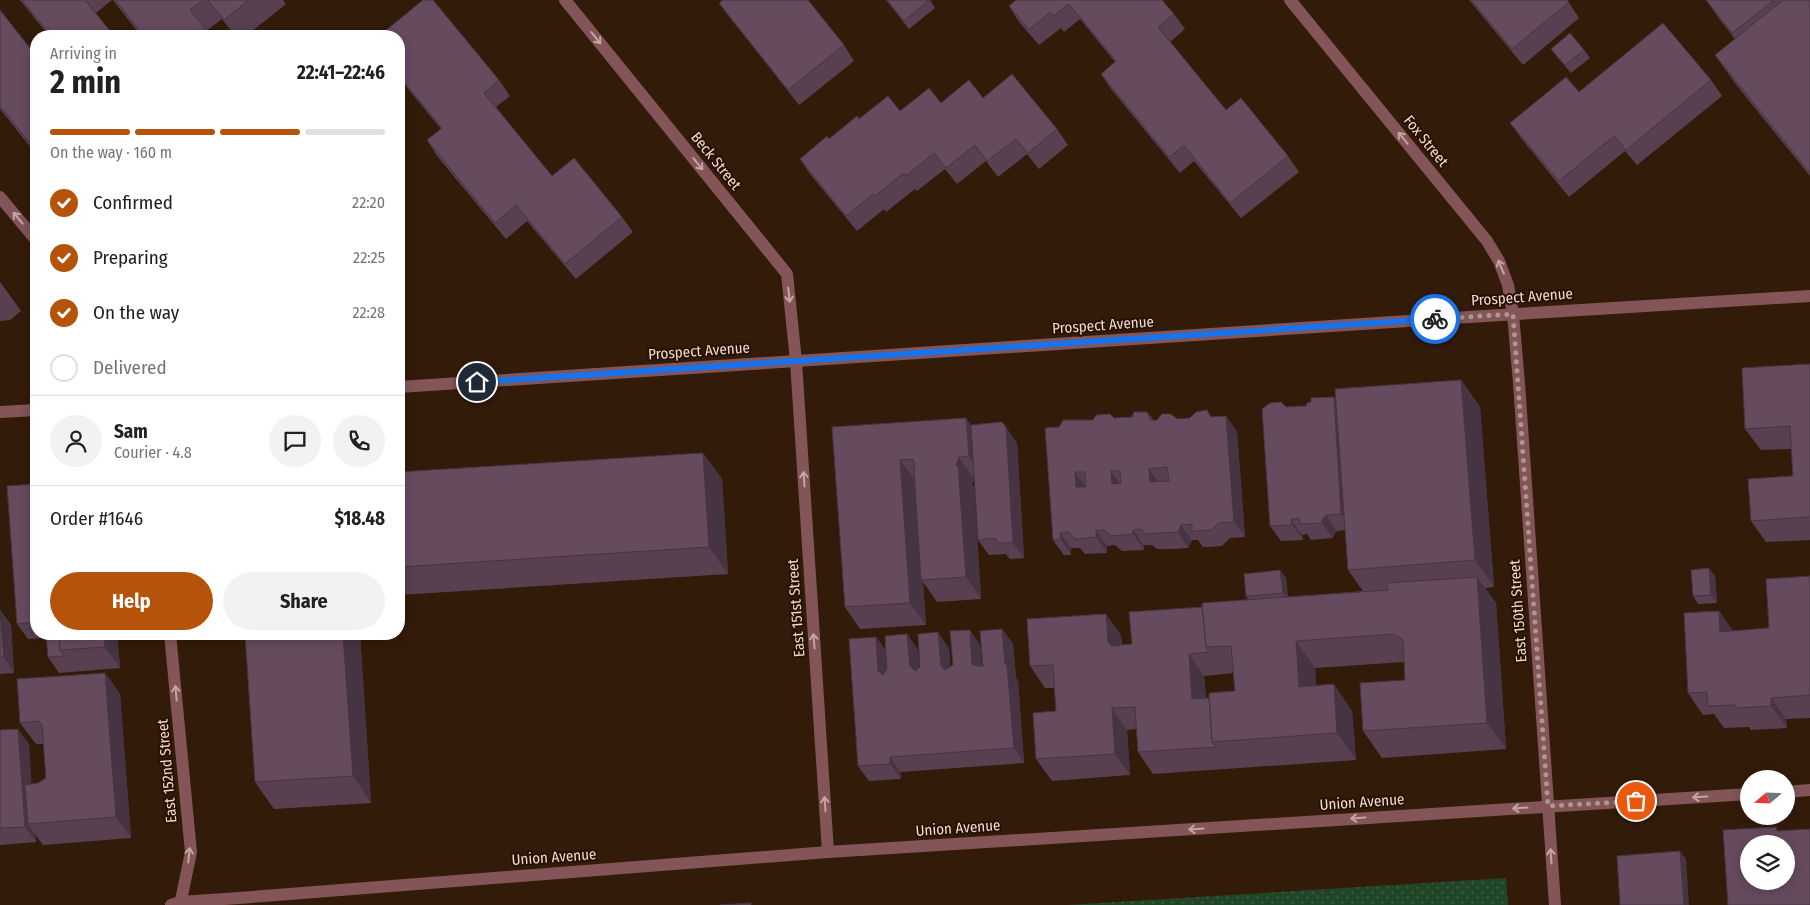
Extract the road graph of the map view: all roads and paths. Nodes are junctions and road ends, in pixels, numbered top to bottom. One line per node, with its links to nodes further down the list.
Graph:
1 (565, 0): 7 (street, Beck Street, one-way to 7)
2 (1290, 0): 6 (street, Fox Street, one-way to 2)
3 (0, 197): 4 (street, one-way to 3)
4 (30, 233)
5 (1810, 296): 6 (street, Prospect Avenue)
6 (1513, 314): 7 (street, Prospect Avenue); 15 (street, East 150th Street)
7 (796, 361): 8 (street, Prospect Avenue); 16 (street, East 151st Street, one-way to 7)
8 (405, 387)
9 (30, 410): 10 (street)
10 (0, 412)
11 (171, 640): 17 (street, East 152nd Street, one-way to 11)
12 (1810, 790): 13 (street)
13 (1795, 791)
14 (1740, 795): 15 (street, Union Avenue, one-way to 15)
15 (1548, 806): 16 (street, Union Avenue, one-way to 16); 18 (street, East 150th Street, one-way to 15)
16 (828, 852): 17 (street, Union Avenue)
17 (177, 904)
18 (1555, 905)

